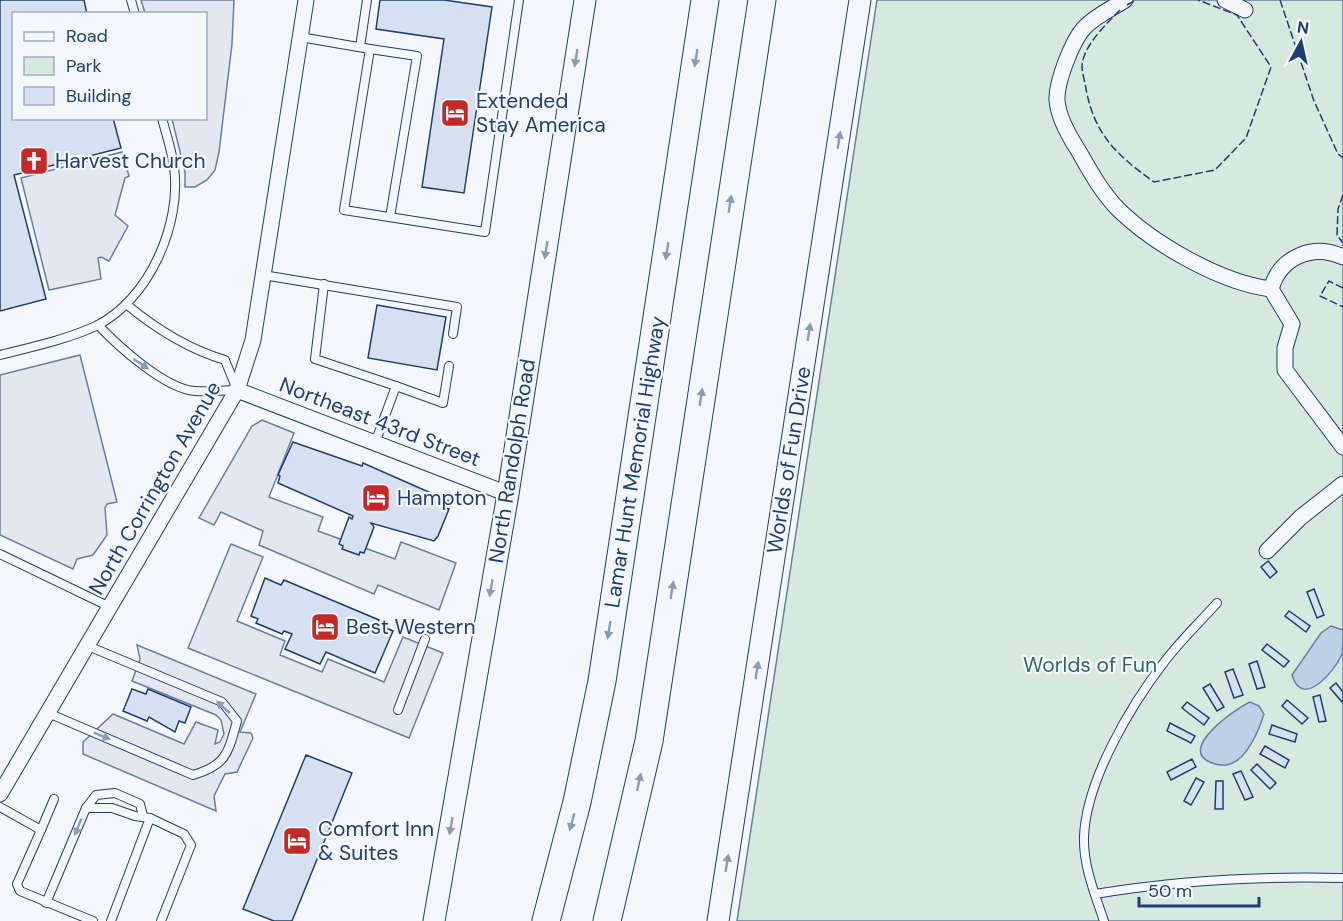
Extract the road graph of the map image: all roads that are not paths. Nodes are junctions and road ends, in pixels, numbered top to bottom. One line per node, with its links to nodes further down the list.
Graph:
1 (306, 0): 11 (street, North Corrington Avenue)
2 (367, 0): 12 (lane)
3 (519, 0): 15 (lane)
4 (585, 0): 30 (main road, North Randolph Road, one-way to 30)
5 (705, 0): 52 (highway, Lamar Hunt Memorial Highway, one-way to 52)
6 (762, 0): 53 (highway, one-way to 6)
7 (860, 0): 54 (main road, Worlds of Fun Drive, one-way to 7)
8 (1125, 0): 19 (street)
9 (1225, 0): 10 (street)
10 (1245, 10)
11 (300, 37): 12 (lane); 17 (street, North Corrington Avenue)
12 (360, 47): 13 (lane)
13 (370, 49): 15 (lane); 15 (lane)
14 (162, 120): 20 (lane)
15 (390, 217)
16 (1343, 257): 19 (street)
17 (263, 275): 18 (lane); 26 (street, North Corrington Avenue)
18 (324, 284): 22 (lane); 25 (lane)
19 (1271, 289): 28 (street)
20 (126, 304): 21 (lane); 26 (lane)
21 (98, 325): 23 (lane); 26 (lane, one-way to 26)
22 (453, 334)
23 (0, 355)
24 (449, 366): 25 (lane)
25 (396, 386): 27 (lane)
26 (237, 390): 27 (street, Northeast 43rd Street); 34 (street, North Corrington Avenue)
27 (375, 443): 30 (street, Northeast 43rd Street)
28 (1343, 447)
29 (1343, 484): 31 (street)
30 (508, 494): 51 (main road, North Randolph Road, one-way to 51)
31 (1267, 551)
32 (0, 554): 34 (lane)
33 (1217, 603): 46 (lane)
34 (110, 608): 36 (street, North Corrington Avenue)
35 (425, 639): 37 (lane)
36 (88, 646): 38 (street, North Corrington Avenue); 38 (lane, one-way to 36)
37 (398, 710)
38 (48, 713): 39 (street, North Corrington Avenue)
39 (0, 794)
40 (54, 799): 44 (lane)
41 (0, 807): 44 (lane)
42 (86, 808): 43 (lane); 43 (lane); 47 (lane, one-way to 47)
43 (147, 817): 49 (lane); 50 (lane)
44 (41, 830): 47 (lane)
45 (1343, 878): 46 (lane)
46 (1095, 894): 55 (lane)
47 (46, 903): 48 (lane)
48 (93, 921)
49 (111, 921)
50 (160, 921)
51 (434, 921)
52 (546, 921)
53 (607, 921)
54 (718, 921)
55 (1104, 921)

